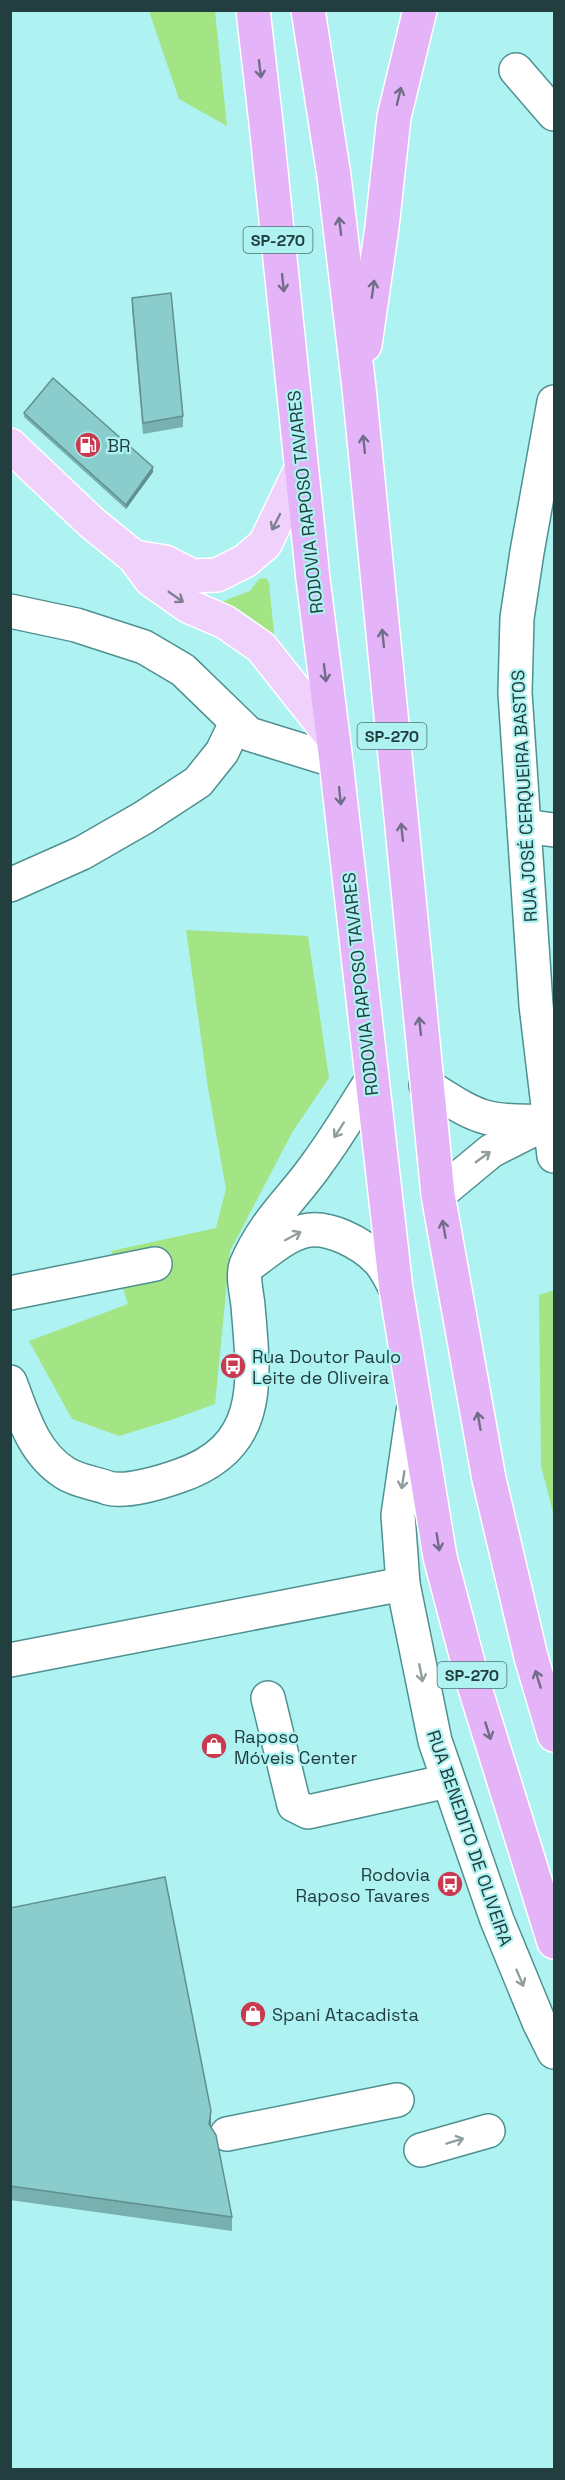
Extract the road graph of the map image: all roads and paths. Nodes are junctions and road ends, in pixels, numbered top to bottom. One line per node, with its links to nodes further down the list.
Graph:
1 (253, 10): 9 (highway, RODOVIA RAPOSO TAVARES / SP-270, one-way to 9)
2 (308, 10): 6 (highway, SP-270, one-way to 2)
3 (420, 10): 6 (highway, one-way to 3)
4 (516, 70): 5 (street)
5 (555, 114)
6 (359, 388): 17 (highway, SP-270, one-way to 6)
7 (555, 402): 14 (street, RUA JOSÉ CERQUEIRA BASTOS)
8 (10, 445): 10 (main road)
9 (302, 469): 10 (main road, one-way to 10); 13 (highway, RODOVIA RAPOSO TAVARES / SP-270, one-way to 13)
10 (134, 557): 13 (main road, one-way to 13)
11 (10, 611): 12 (street)
12 (236, 723): 13 (street); 15 (street)
13 (334, 750): 16 (highway, RODOVIA RAPOSO TAVARES / SP-270, one-way to 16)
14 (539, 828): 18 (street, RUA JOSÉ CERQUEIRA BASTOS)
15 (10, 885)
16 (371, 1081): 22 (street, one-way to 22); 23 (highway, RODOVIA RAPOSO TAVARES / SP-270)
17 (426, 1084): 18 (street); 20 (highway, SP-270)
18 (552, 1120): 19 (street, RUA JOSÉ CERQUEIRA BASTOS); 20 (street, one-way to 18)
19 (555, 1156)
20 (438, 1194): 30 (highway, SP-270, one-way to 20)
21 (155, 1264): 24 (street)
22 (245, 1268): 23 (street, one-way to 23); 25 (street)
23 (396, 1289): 26 (highway, RODOVIA RAPOSO TAVARES / SP-270)
24 (10, 1293)
25 (10, 1382)
26 (415, 1402): 27 (street, RUA BENEDITO DE OLIVEIRA, one-way to 27); 32 (highway, RODOVIA RAPOSO TAVARES / SP-270, one-way to 32)
27 (404, 1584): 28 (street); 31 (street, RUA BENEDITO DE OLIVEIRA, one-way to 31)
28 (10, 1660)
29 (268, 1698): 31 (street)
30 (555, 1735)
31 (448, 1781): 33 (street, RUA BENEDITO DE OLIVEIRA, one-way to 33)
32 (555, 1942)
33 (555, 2052)
34 (397, 2100): 36 (street)
35 (488, 2131): 37 (street, one-way to 35)
36 (227, 2134)
37 (422, 2151)

